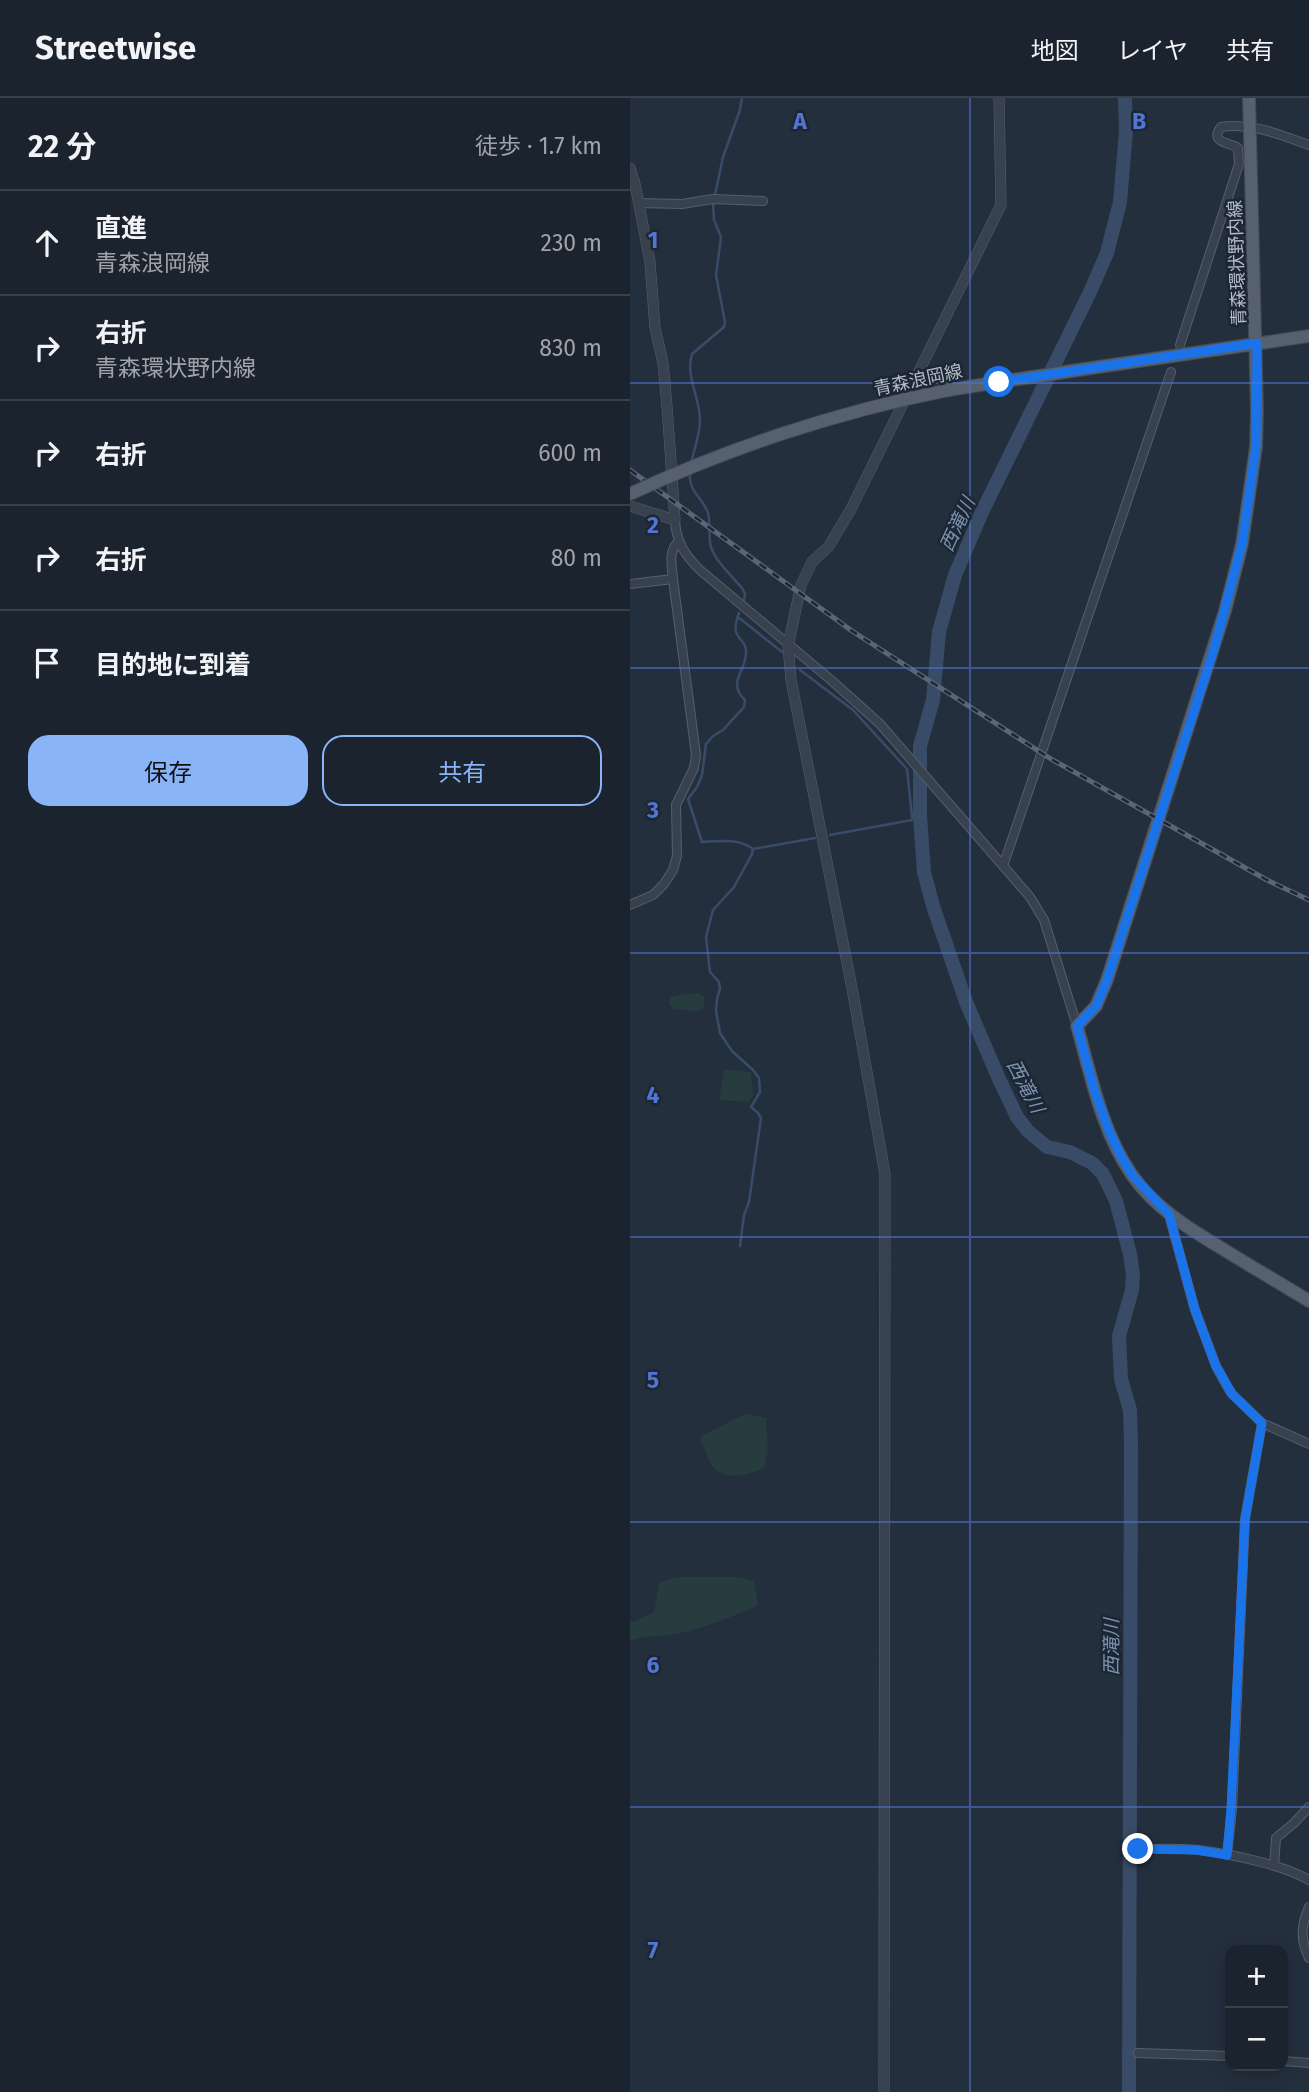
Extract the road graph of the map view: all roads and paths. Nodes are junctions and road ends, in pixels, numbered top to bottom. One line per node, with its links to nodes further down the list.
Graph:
1 (999, 98): 18 (street)
2 (1249, 98): 3 (main road, 青森環状野内線)
3 (1250, 126): 4 (street); 9 (main road, 青森環状野内線); 10 (street)
4 (1309, 145)
5 (631, 171): 7 (street)
6 (763, 201): 7 (street)
7 (639, 203): 14 (street)
8 (1309, 336): 9 (main road, 青森浪岡線)
9 (1257, 343): 12 (main road, 青森浪岡線, bridge); 21 (main road, 青森環状野内線)
10 (1180, 345)
11 (1171, 372): 19 (street)
12 (630, 494)
13 (630, 506): 14 (street)
14 (675, 520): 15 (street)
15 (678, 542): 16 (street); 18 (street)
16 (673, 579): 17 (street); 20 (street)
17 (630, 584)
18 (788, 646): 19 (street); 37 (street)
19 (1003, 866): 21 (street)
20 (630, 905)
21 (1077, 1026): 22 (main road)
22 (1169, 1214): 23 (main road); 24 (street)
23 (1309, 1301)
24 (1262, 1423): 25 (street); 28 (street)
25 (1309, 1444)
26 (1309, 1807): 29 (street)
27 (1138, 1849): 28 (street)
28 (1227, 1855): 29 (street)
29 (1274, 1866): 30 (street)
30 (1309, 1880)
31 (1309, 1907): 32 (street)
32 (1309, 1958)
33 (1138, 2053): 34 (street)
34 (1225, 2056)
35 (1288, 2061): 36 (street)
36 (1309, 2063)
37 (884, 2092)

